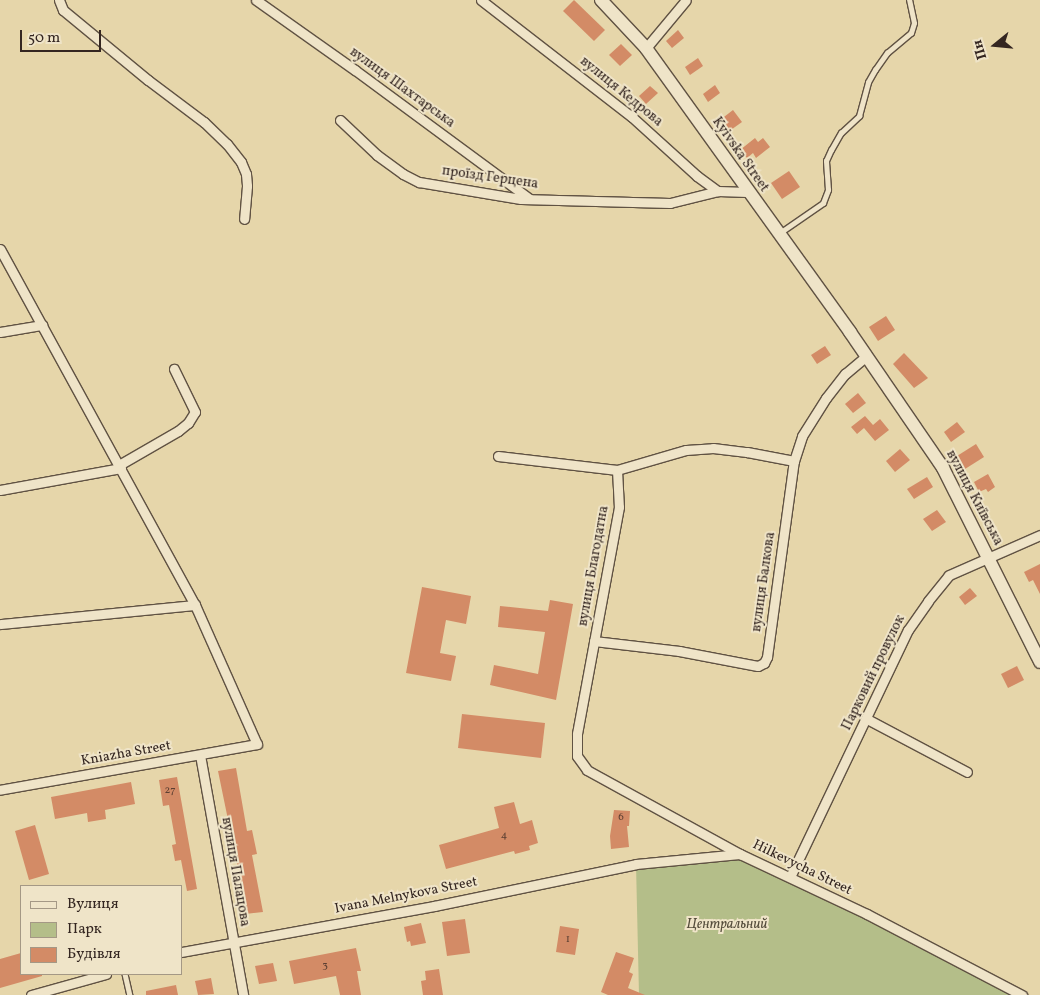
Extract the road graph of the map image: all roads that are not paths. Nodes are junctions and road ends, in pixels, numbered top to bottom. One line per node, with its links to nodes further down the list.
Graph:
1 (59, 0): 12 (street)
2 (256, 0): 11 (street, вулиця Шахтарська)
3 (481, 0): 9 (street, вулиця Кедрова)
4 (601, 0): 7 (main road, Kyivska Street)
5 (686, 0): 7 (street)
6 (909, 0): 13 (lane)
7 (646, 48): 10 (main road, Kyivska Street)
8 (340, 120): 11 (street, проїзд Герцена)
9 (718, 191): 10 (street); 11 (street, проїзд Герцена)
10 (747, 192): 13 (main road, Kyivska Street)
11 (530, 199)
12 (244, 219)
13 (779, 234): 17 (main road, Kyivska Street)
14 (0, 249): 15 (street)
15 (42, 325): 16 (street); 22 (street)
16 (0, 332)
17 (850, 332): 18 (main road, вулиця Київська)
18 (866, 357): 21 (street, вулиця Балкова); 26 (main road, вулиця Київська)
19 (174, 369): 22 (street)
20 (498, 456): 23 (street)
21 (794, 461): 23 (street); 29 (street, вулиця Балкова)
22 (120, 466): 24 (street); 27 (street)
23 (617, 470): 29 (street, вулиця Благодатна)
24 (0, 490)
25 (1040, 536): 26 (street, Парковий провулок)
26 (989, 557): 30 (main road, вулиця Київська); 31 (street, Парковий провулок)
27 (194, 605): 28 (street); 32 (street, Kniazha Street)
28 (0, 624)
29 (594, 641): 35 (street, вулиця Благодатна)
30 (1040, 662)
31 (867, 719): 33 (street); 36 (street, Парковий провулок)
32 (200, 755): 34 (street, Kniazha Street); 37 (street, вулиця Палацова)
33 (967, 772)
34 (0, 790)
35 (740, 854): 36 (street, Hilkevycha Street); 37 (street, Ivana Melnykova Street)
36 (790, 877): 44 (street, Hilkevycha Street)
37 (234, 943): 38 (street, Ivana Melnykova Street); 43 (street, вулиця Палацова)
38 (182, 952)
39 (102, 975): 41 (street)
40 (125, 975): 42 (lane)
41 (31, 995)
42 (130, 995)
43 (243, 995)
44 (1022, 995)

